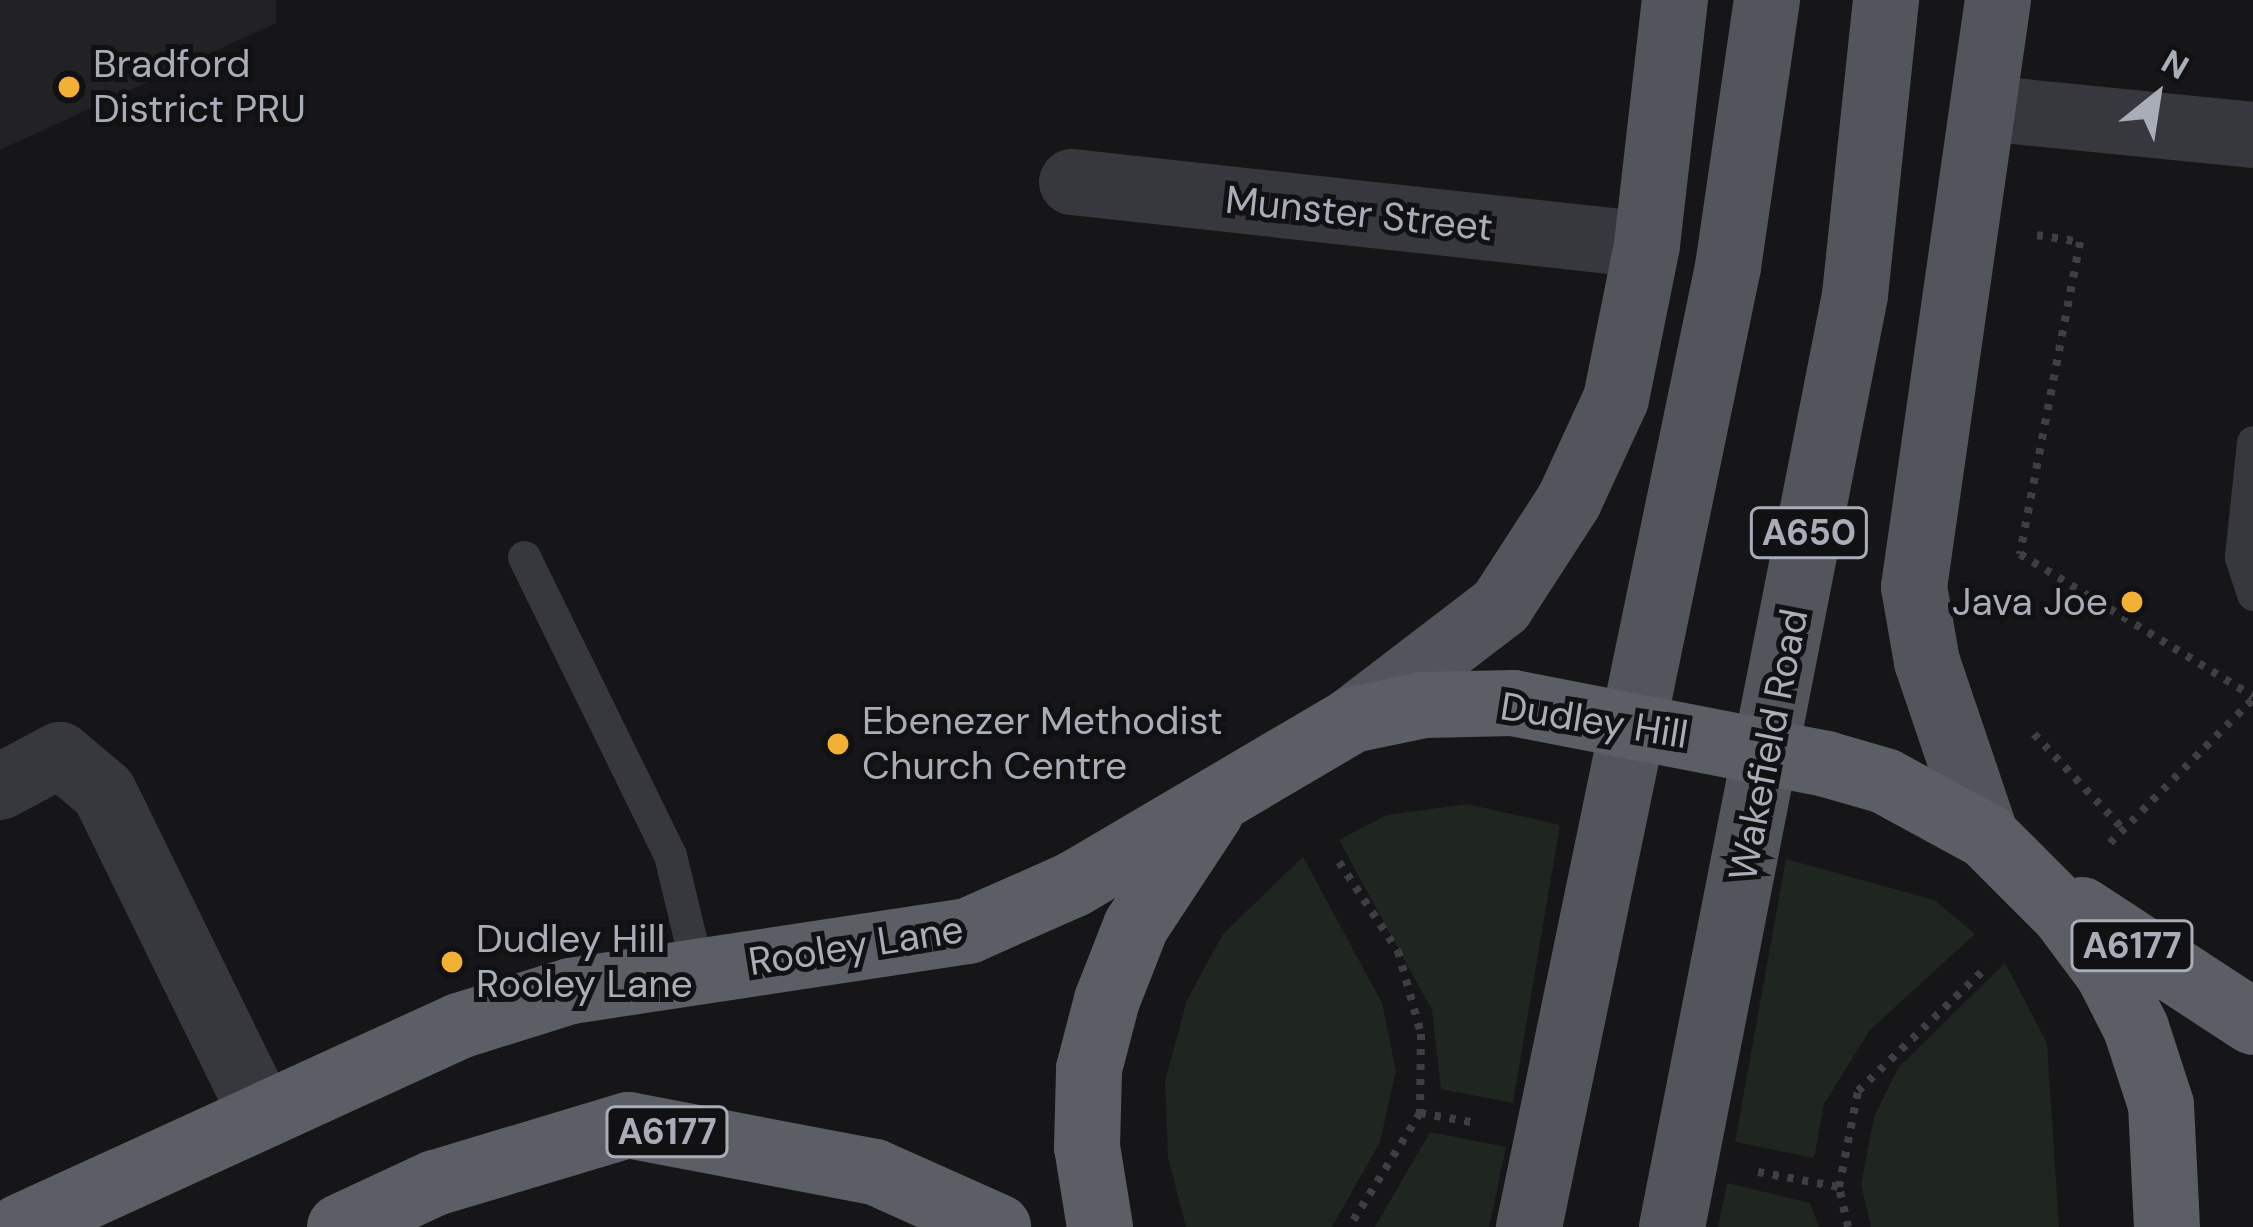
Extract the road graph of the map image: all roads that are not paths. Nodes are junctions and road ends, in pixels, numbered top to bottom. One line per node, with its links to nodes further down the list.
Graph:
1 (1675, 0): 8 (main road)
2 (1767, 0): 23 (main road)
3 (1886, 0): 24 (main road, Wakefield Road / A650)
4 (1998, 0): 5 (main road)
5 (1984, 108): 6 (street); 15 (main road)
6 (2253, 135)
7 (1072, 182): 8 (street, Munster Street)
8 (1647, 245): 12 (main road)
9 (2253, 442): 11 (lane)
10 (524, 556): 16 (lane)
11 (2253, 594)
12 (1352, 720): 14 (highway, Dudley Hill); 15 (highway, Dudley Hill)
13 (0, 787): 18 (street)
14 (1227, 792): 16 (highway, Rooley Lane); 22 (highway, Dudley Hill)
15 (2001, 849): 17 (highway, A6177); 25 (highway, Dudley Hill)
16 (698, 972): 18 (highway, Rooley Lane)
17 (2253, 1022)
18 (260, 1111): 19 (highway, Rooley Lane)
19 (20, 1227)
20 (340, 1227): 21 (highway, A6177)
21 (998, 1227)
22 (1100, 1227)
23 (1529, 1227)
24 (1672, 1227)
25 (2167, 1227)

